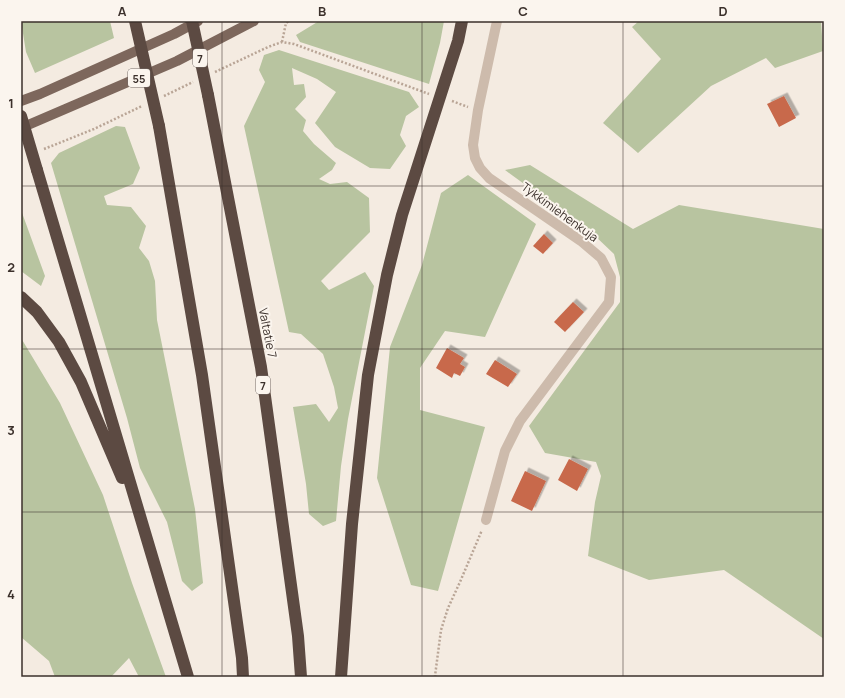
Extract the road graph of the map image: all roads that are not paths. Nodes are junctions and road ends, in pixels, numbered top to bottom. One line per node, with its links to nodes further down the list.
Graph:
1 (135, 21): 14 (highway, bridge)
2 (192, 21): 15 (highway, Valtatie 7 / 7, bridge)
3 (198, 21): 7 (main road, 55)
4 (254, 21): 9 (main road, 55)
5 (462, 21): 16 (highway)
6 (496, 21): 11 (street, Tykkimiehenkuja)
7 (21, 102)
8 (21, 116): 12 (highway, bridge)
9 (21, 128)
10 (21, 298): 12 (highway)
11 (486, 520)
12 (154, 559): 13 (highway)
13 (188, 677)
14 (243, 677)
15 (301, 677)
16 (341, 677)

